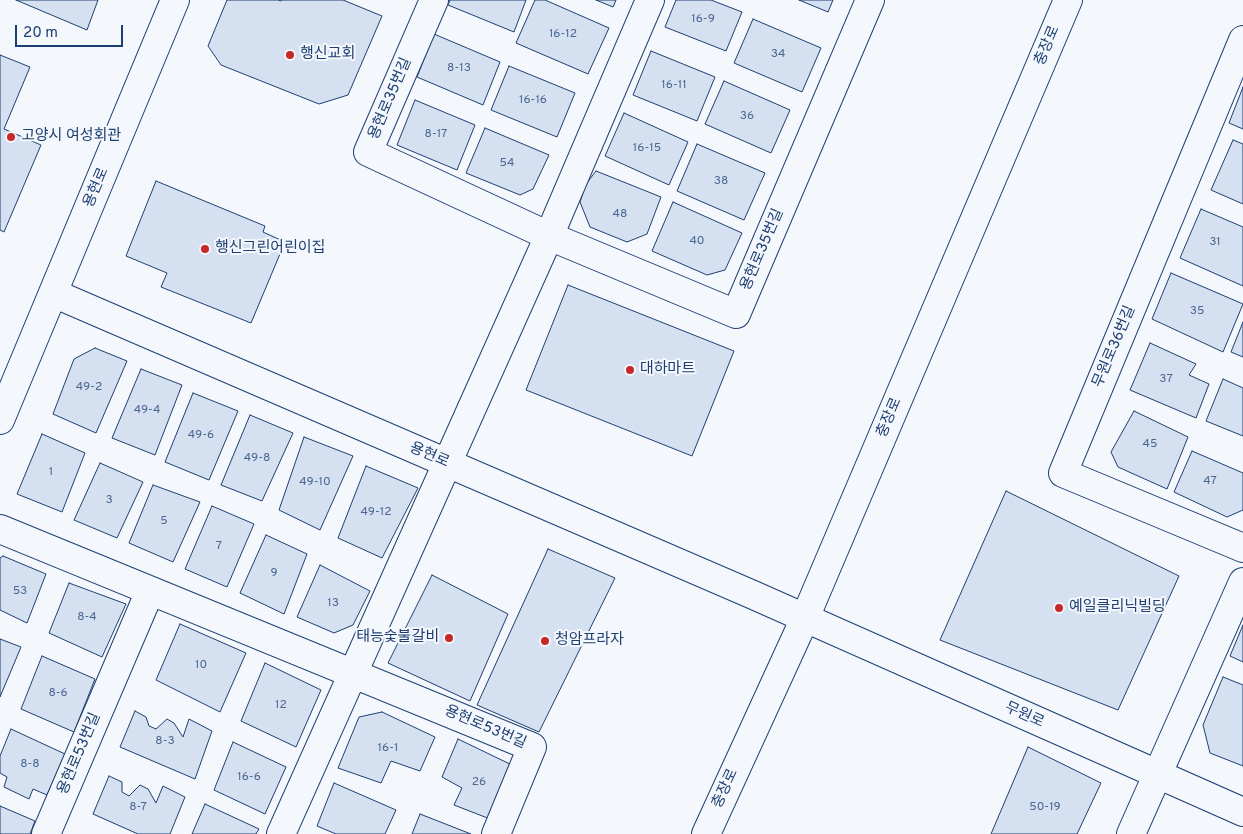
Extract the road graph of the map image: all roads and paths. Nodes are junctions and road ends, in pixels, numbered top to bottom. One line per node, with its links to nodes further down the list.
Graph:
1 (175, 0): 8 (street, 용현로)
2 (434, 0): 7 (street, 용현로35번길)
3 (650, 0): 7 (street)
4 (870, 0): 7 (street, 용현로35번길)
5 (1068, 0): 15 (street, 충장로)
6 (1243, 40): 12 (street, 무원로36번길)
7 (549, 236): 10 (street)
8 (53, 293): 9 (street, 용현로); 10 (street, 용현로)
9 (0, 420)
10 (448, 464): 15 (street, 용현로); 16 (street)
11 (0, 529): 14 (street, 용현로53번길)
12 (1243, 548)
13 (1243, 582): 17 (street)
14 (150, 590): 16 (street, 용현로53번길); 19 (street, 용현로53번길)
15 (805, 618): 17 (street, 무원로); 22 (street, 충장로)
16 (352, 673): 20 (street); 21 (street, 용현로53번길)
17 (1158, 776): 18 (street, 무원로); 23 (street)
18 (1243, 812)
19 (46, 834)
20 (281, 834)
21 (496, 834)
22 (706, 834)
23 (1131, 834)

